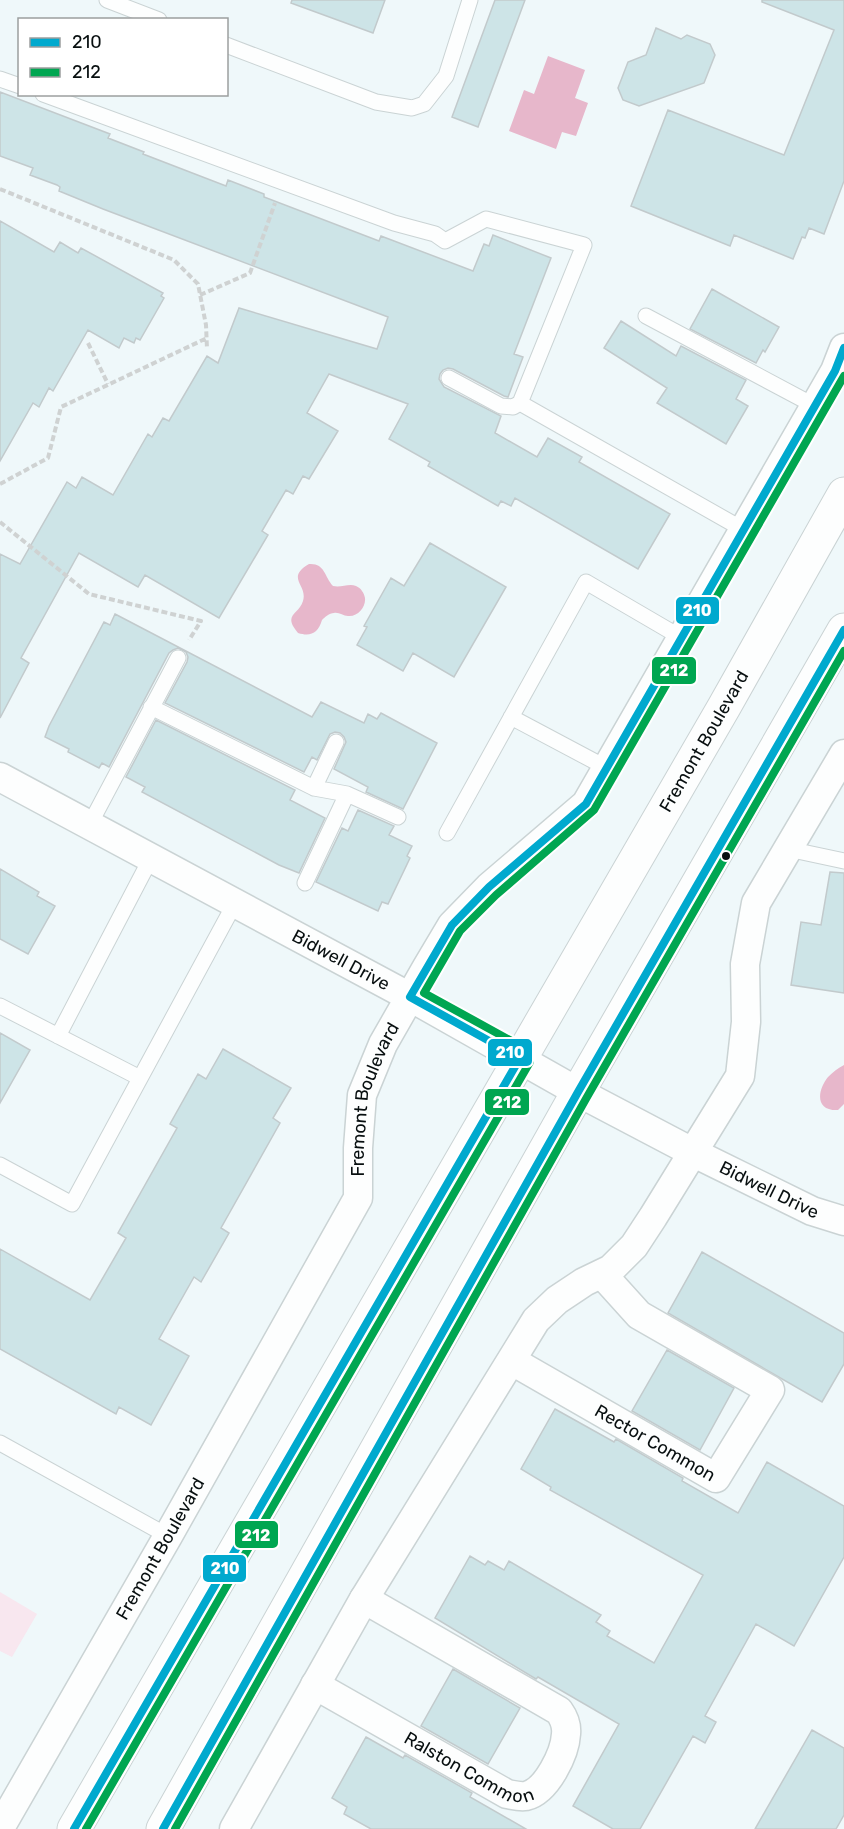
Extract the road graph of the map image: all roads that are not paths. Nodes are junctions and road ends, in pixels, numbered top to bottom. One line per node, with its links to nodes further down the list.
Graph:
1 (107, 0): 3 (lane)
2 (470, 0): 4 (lane)
3 (154, 18)
4 (228, 46)
5 (0, 79): 6 (lane)
6 (18, 85)
7 (48, 96): 11 (lane)
8 (646, 316): 12 (lane)
9 (844, 348): 12 (street, Fremont Boulevard)
10 (449, 378): 11 (lane)
11 (520, 403): 14 (lane)
12 (815, 406): 14 (street, Fremont Boulevard)
13 (844, 494): 37 (main road, Fremont Boulevard)
14 (744, 530): 16 (street, Fremont Boulevard)
15 (844, 630): 39 (main road)
16 (682, 638): 19 (lane); 22 (street, Fremont Boulevard)
17 (178, 658): 18 (lane)
18 (152, 707): 24 (lane); 27 (lane)
19 (511, 717): 22 (lane); 28 (lane)
20 (336, 742): 24 (lane)
21 (844, 754): 29 (street)
22 (607, 768): 34 (street, Fremont Boulevard)
23 (0, 777): 27 (street, Bidwell Drive)
24 (314, 788): 25 (lane)
25 (347, 794): 26 (lane); 32 (lane)
26 (398, 817)
27 (90, 824): 30 (street, Bidwell Drive)
28 (447, 833)
29 (788, 849): 31 (lane); 40 (street)
30 (151, 858): 33 (street, Bidwell Drive); 36 (lane)
31 (844, 861)
32 (305, 883)
33 (235, 903): 34 (street, Bidwell Drive); 38 (lane)
34 (410, 997): 37 (street, Bidwell Drive); 46 (street, Fremont Boulevard)
35 (0, 1006): 36 (lane)
36 (58, 1036): 38 (lane)
37 (520, 1058): 39 (street, Bidwell Drive); 51 (main road, Fremont Boulevard)
38 (140, 1078): 41 (lane)
39 (578, 1092): 40 (street, Bidwell Drive); 52 (main road)
40 (694, 1153): 42 (street, Bidwell Drive); 43 (street)
41 (0, 1165)
42 (844, 1221)
43 (602, 1274): 44 (street); 44 (street, Rector Common)
44 (512, 1361): 47 (street)
45 (0, 1443): 46 (lane)
46 (168, 1536): 49 (street, Fremont Boulevard)
47 (364, 1599): 48 (street); 48 (street, Ralston Common)
48 (315, 1684): 53 (street)
49 (7, 1798): 50 (street, Fremont Boulevard)
50 (0, 1828)
51 (74, 1829)
52 (163, 1829)
53 (234, 1829)

